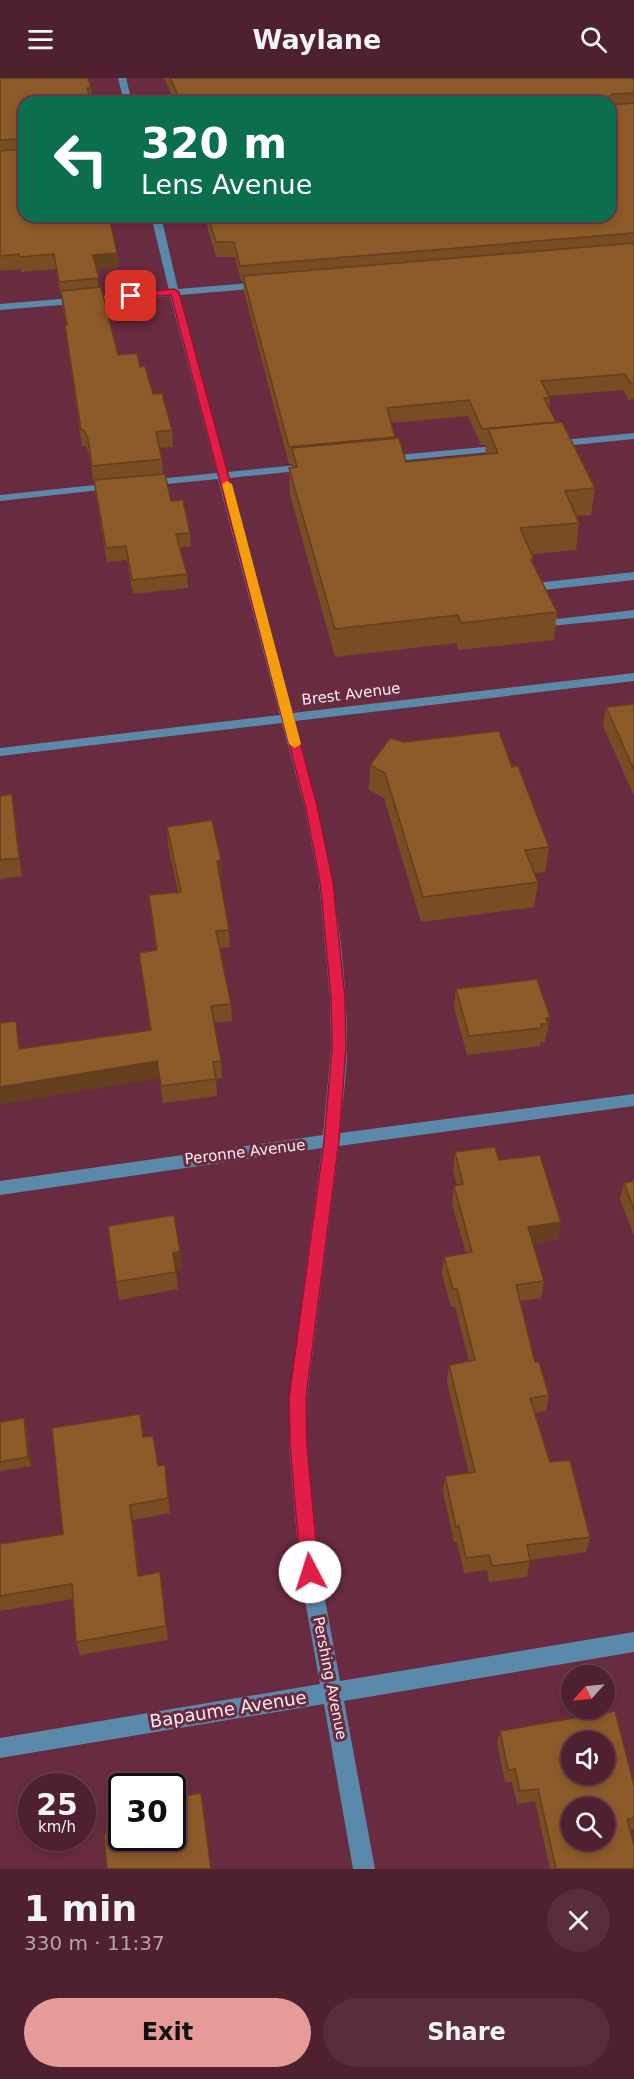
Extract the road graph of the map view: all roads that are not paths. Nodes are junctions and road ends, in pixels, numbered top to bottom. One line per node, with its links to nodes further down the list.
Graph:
1 (122, 78): 2 (street)
2 (126, 96)
3 (157, 222): 5 (street, Pershing Avenue)
4 (278, 284): 5 (street)
5 (174, 292): 6 (street); 12 (street, Pershing Avenue)
6 (0, 307)
7 (634, 436): 8 (street)
8 (545, 445)
9 (522, 447): 10 (street)
10 (376, 460)
11 (318, 466): 12 (street)
12 (225, 476): 13 (street); 17 (street, Pershing Avenue)
13 (0, 498)
14 (634, 576): 15 (street)
15 (634, 614)
16 (634, 677): 17 (street, Brest Avenue)
17 (288, 718): 18 (street, Brest Avenue); 20 (street, Pershing Avenue)
18 (0, 752)
19 (634, 1100): 20 (street, Peronne Avenue)
20 (331, 1141): 21 (street, Peronne Avenue); 23 (street, Pershing Avenue)
21 (0, 1188)
22 (634, 1642): 23 (street, Bapaume Avenue)
23 (333, 1692): 24 (street, Bapaume Avenue); 25 (street, Pershing Avenue)
24 (0, 1748)
25 (364, 1869)

